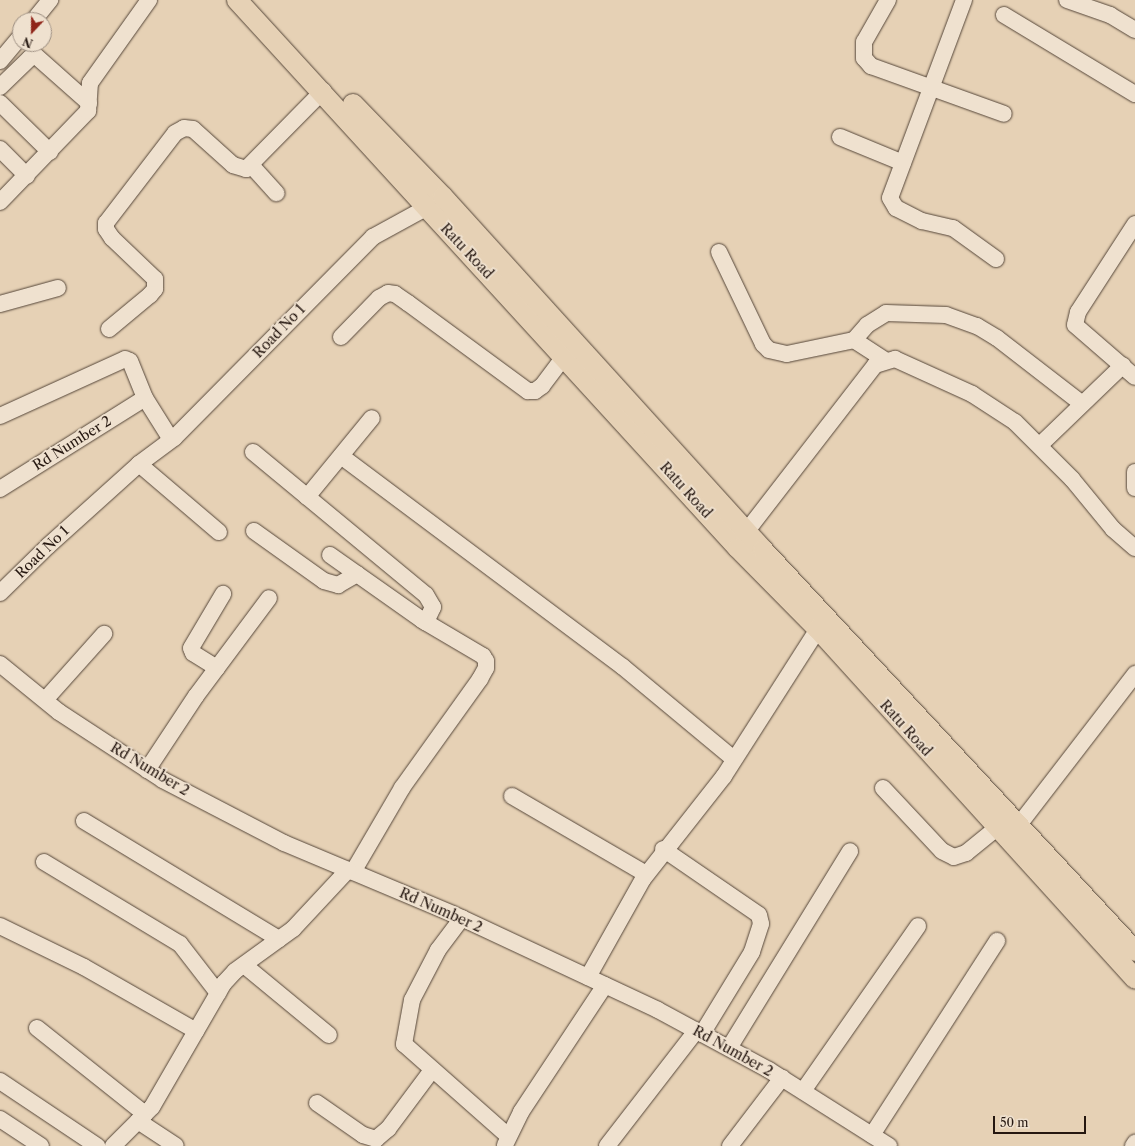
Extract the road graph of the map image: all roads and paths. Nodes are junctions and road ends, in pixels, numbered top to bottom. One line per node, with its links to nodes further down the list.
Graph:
1 (50, 0): 8 (street)
2 (149, 0): 18 (street)
3 (237, 0): 15 (main road, Ratu Road)
4 (256, 0): 28 (main road, Ratu Road)
5 (888, 0): 14 (street)
6 (964, 0): 14 (street)
7 (1067, 0): 10 (street)
8 (40, 12)
9 (1004, 15): 16 (street)
10 (1135, 30)
11 (12, 47): 12 (street)
12 (0, 61)
13 (0, 87): 18 (street)
14 (930, 89): 19 (street); 23 (street)
15 (323, 91): 24 (street); 28 (main road, Ratu Road)
16 (1135, 94)
17 (0, 103): 22 (street)
18 (89, 103): 22 (street)
19 (1004, 114)
20 (840, 137): 23 (street)
21 (0, 149): 25 (street)
22 (50, 152): 25 (street)
23 (902, 162): 31 (street)
24 (252, 165): 26 (street); 34 (street)
25 (27, 176): 27 (street)
26 (276, 193)
27 (0, 202)
28 (435, 203): 37 (main road, Ratu Road); 45 (street, Road No 1); 56 (main road, Ratu Road)
29 (1135, 224): 39 (street)
30 (719, 252): 36 (street)
31 (996, 259)
32 (58, 288): 33 (street)
33 (0, 304)
34 (108, 329)
35 (341, 336): 37 (street)
36 (854, 340): 38 (street); 42 (street)
37 (565, 356): 64 (main road, Ratu Road)
38 (885, 360): 46 (street); 56 (street)
39 (1123, 365): 40 (street); 42 (street)
40 (1135, 377)
41 (145, 398): 43 (street); 45 (street); 52 (street, Rd Number 2)
42 (1080, 403): 46 (street)
43 (0, 416)
44 (372, 418): 48 (street)
45 (170, 438): 49 (street, Road No 1)
46 (1040, 445): 57 (street)
47 (253, 452): 53 (street)
48 (341, 456): 53 (street); 70 (street)
49 (138, 464): 55 (street); 60 (street, Road No 1)
50 (1135, 472): 51 (street)
51 (1135, 488)
52 (0, 489)
53 (307, 497): 63 (street)
54 (254, 530): 59 (street)
55 (219, 532)
56 (746, 532): 75 (main road, Ratu Road)
57 (1135, 548)
58 (330, 555): 59 (street)
59 (358, 574): 63 (street)
60 (0, 593)
61 (223, 594): 67 (street)
62 (269, 598): 67 (street)
63 (426, 622): 80 (street)
64 (818, 629): 70 (street); 76 (main road, Ratu Road)
65 (104, 634): 69 (street)
66 (0, 664): 69 (street, Rd Number 2)
67 (217, 668): 71 (street)
68 (1135, 674): 75 (street)
69 (45, 700): 71 (street, Rd Number 2)
70 (734, 759): 77 (street)
71 (147, 770): 80 (street, Rd Number 2)
72 (883, 788): 76 (street)
73 (512, 796): 81 (street)
74 (84, 821): 85 (street)
75 (1018, 826): 87 (main road, Ratu Road)
76 (996, 829): 90 (main road, Ratu Road)
77 (663, 849): 81 (street); 95 (street)
78 (850, 851): 97 (street)
79 (44, 862): 92 (street)
80 (350, 871): 82 (street, Rd Number 2); 85 (street)
81 (646, 874): 89 (street)
82 (462, 918): 89 (street, Rd Number 2); 98 (street)
83 (0, 926): 94 (street)
84 (918, 926): 101 (street)
85 (279, 939): 88 (street)
86 (997, 941): 105 (street)
87 (1135, 951)
88 (244, 965): 92 (street); 96 (street)
89 (588, 977): 91 (street, Rd Number 2)
90 (1135, 979)
91 (605, 985): 95 (street, Rd Number 2); 106 (street)
92 (218, 993): 94 (street)
93 (37, 1028): 103 (street)
94 (196, 1032): 103 (street)
95 (699, 1032): 97 (street, Rd Number 2); 112 (street)
96 (329, 1036)
97 (729, 1048): 99 (street, Rd Number 2)
98 (432, 1070): 102 (street); 106 (street)
99 (782, 1078): 101 (street, Rd Number 2); 113 (street)
100 (0, 1081): 109 (street)
101 (803, 1091): 105 (street, Rd Number 2)
102 (317, 1103)
103 (141, 1118): 110 (street); 111 (street)
104 (0, 1119): 108 (street)
105 (872, 1135): 114 (street, Rd Number 2)
106 (506, 1141)
107 (1135, 1143): 115 (street)
108 (41, 1146)
109 (97, 1146)
110 (113, 1146)
111 (176, 1146)
112 (607, 1146)
113 (730, 1146)
114 (889, 1146)
115 (1132, 1146)

